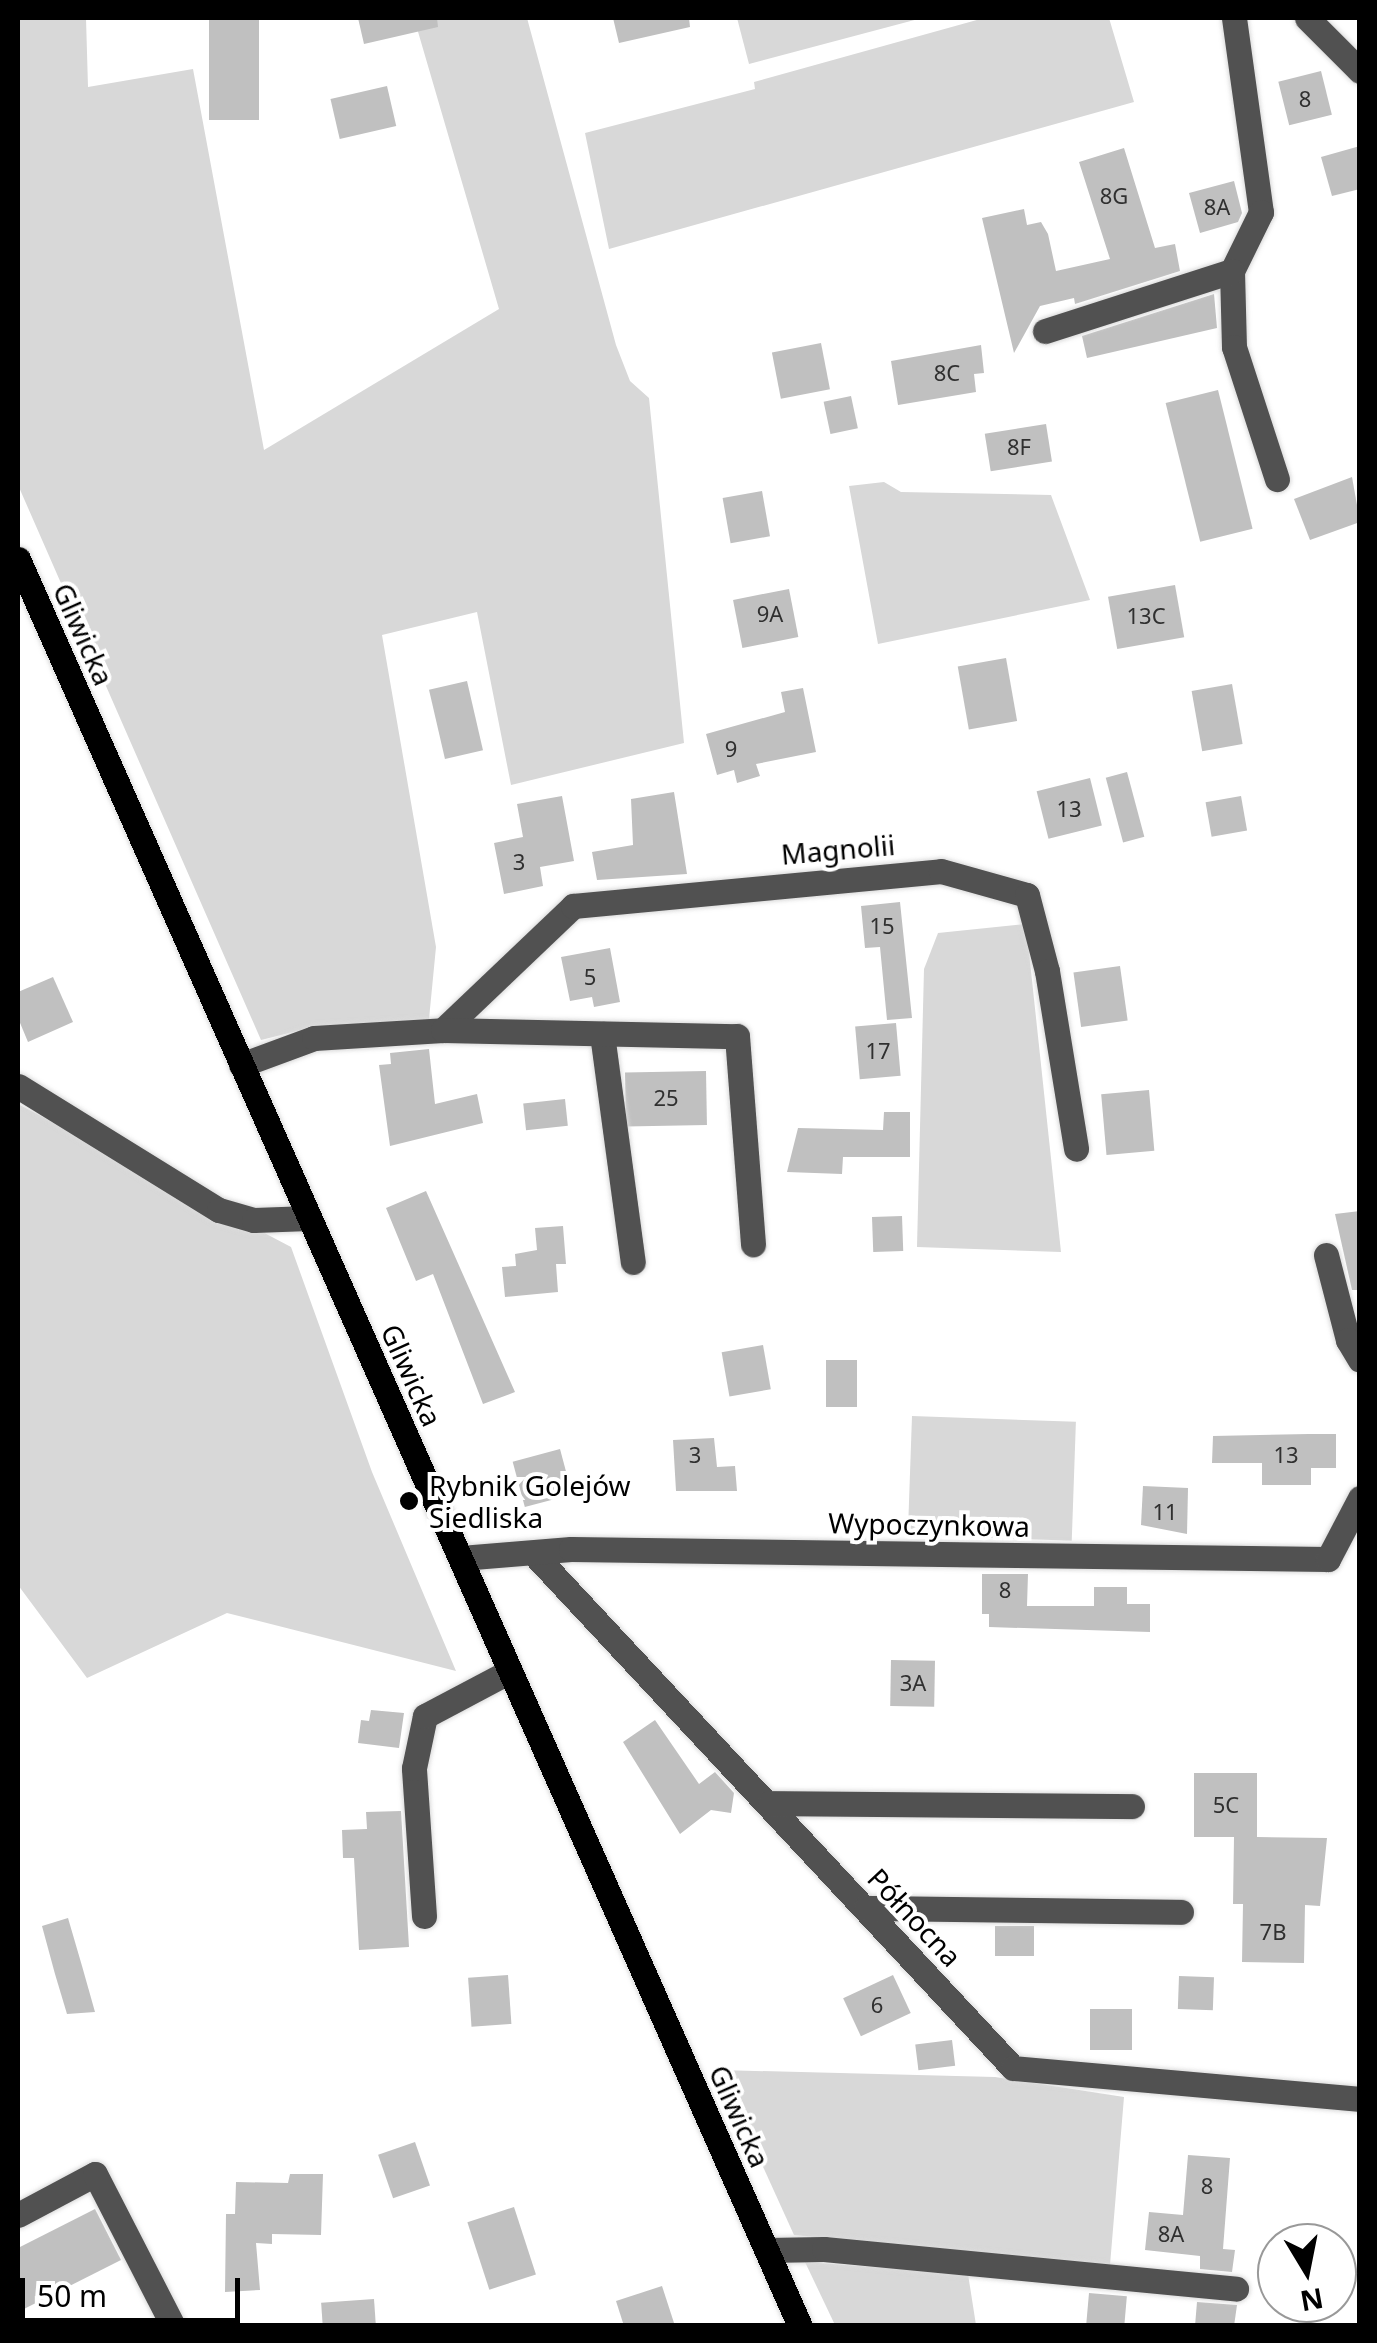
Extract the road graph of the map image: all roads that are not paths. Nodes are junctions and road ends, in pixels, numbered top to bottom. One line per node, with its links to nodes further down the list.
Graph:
1 (1234, 18): 4 (street)
2 (1307, 18): 3 (street)
3 (1360, 71)
4 (1232, 271): 5 (street); 6 (street)
5 (1045, 331)
6 (1277, 479)
7 (18, 559): 10 (main road, Gliwicka)
8 (444, 1030): 9 (street); 10 (street); 12 (street, Magnolii)
9 (602, 1034): 14 (street); 16 (street)
10 (241, 1065): 13 (main road, Gliwicka)
11 (18, 1086): 13 (street)
12 (1076, 1149)
13 (309, 1218): 20 (main road, Gliwicka)
14 (753, 1244)
15 (1326, 1255): 17 (street)
16 (633, 1262)
17 (1360, 1360)
18 (1360, 1498): 19 (street, Wypoczynkowa)
19 (533, 1553): 20 (street, Wypoczynkowa); 22 (street, Północna)
20 (461, 1558): 21 (main road, Gliwicka)
21 (510, 1671): 26 (street); 29 (main road, Gliwicka)
22 (770, 1803): 23 (street); 24 (street, Północna)
23 (1132, 1806)
24 (866, 1908): 25 (street); 27 (street, Północna)
25 (1181, 1912)
26 (424, 1916)
27 (1360, 2099)
28 (18, 2215): 31 (street)
29 (767, 2250): 30 (street); 32 (main road, Gliwicka)
30 (1236, 2289)
31 (172, 2323)
32 (800, 2326)

